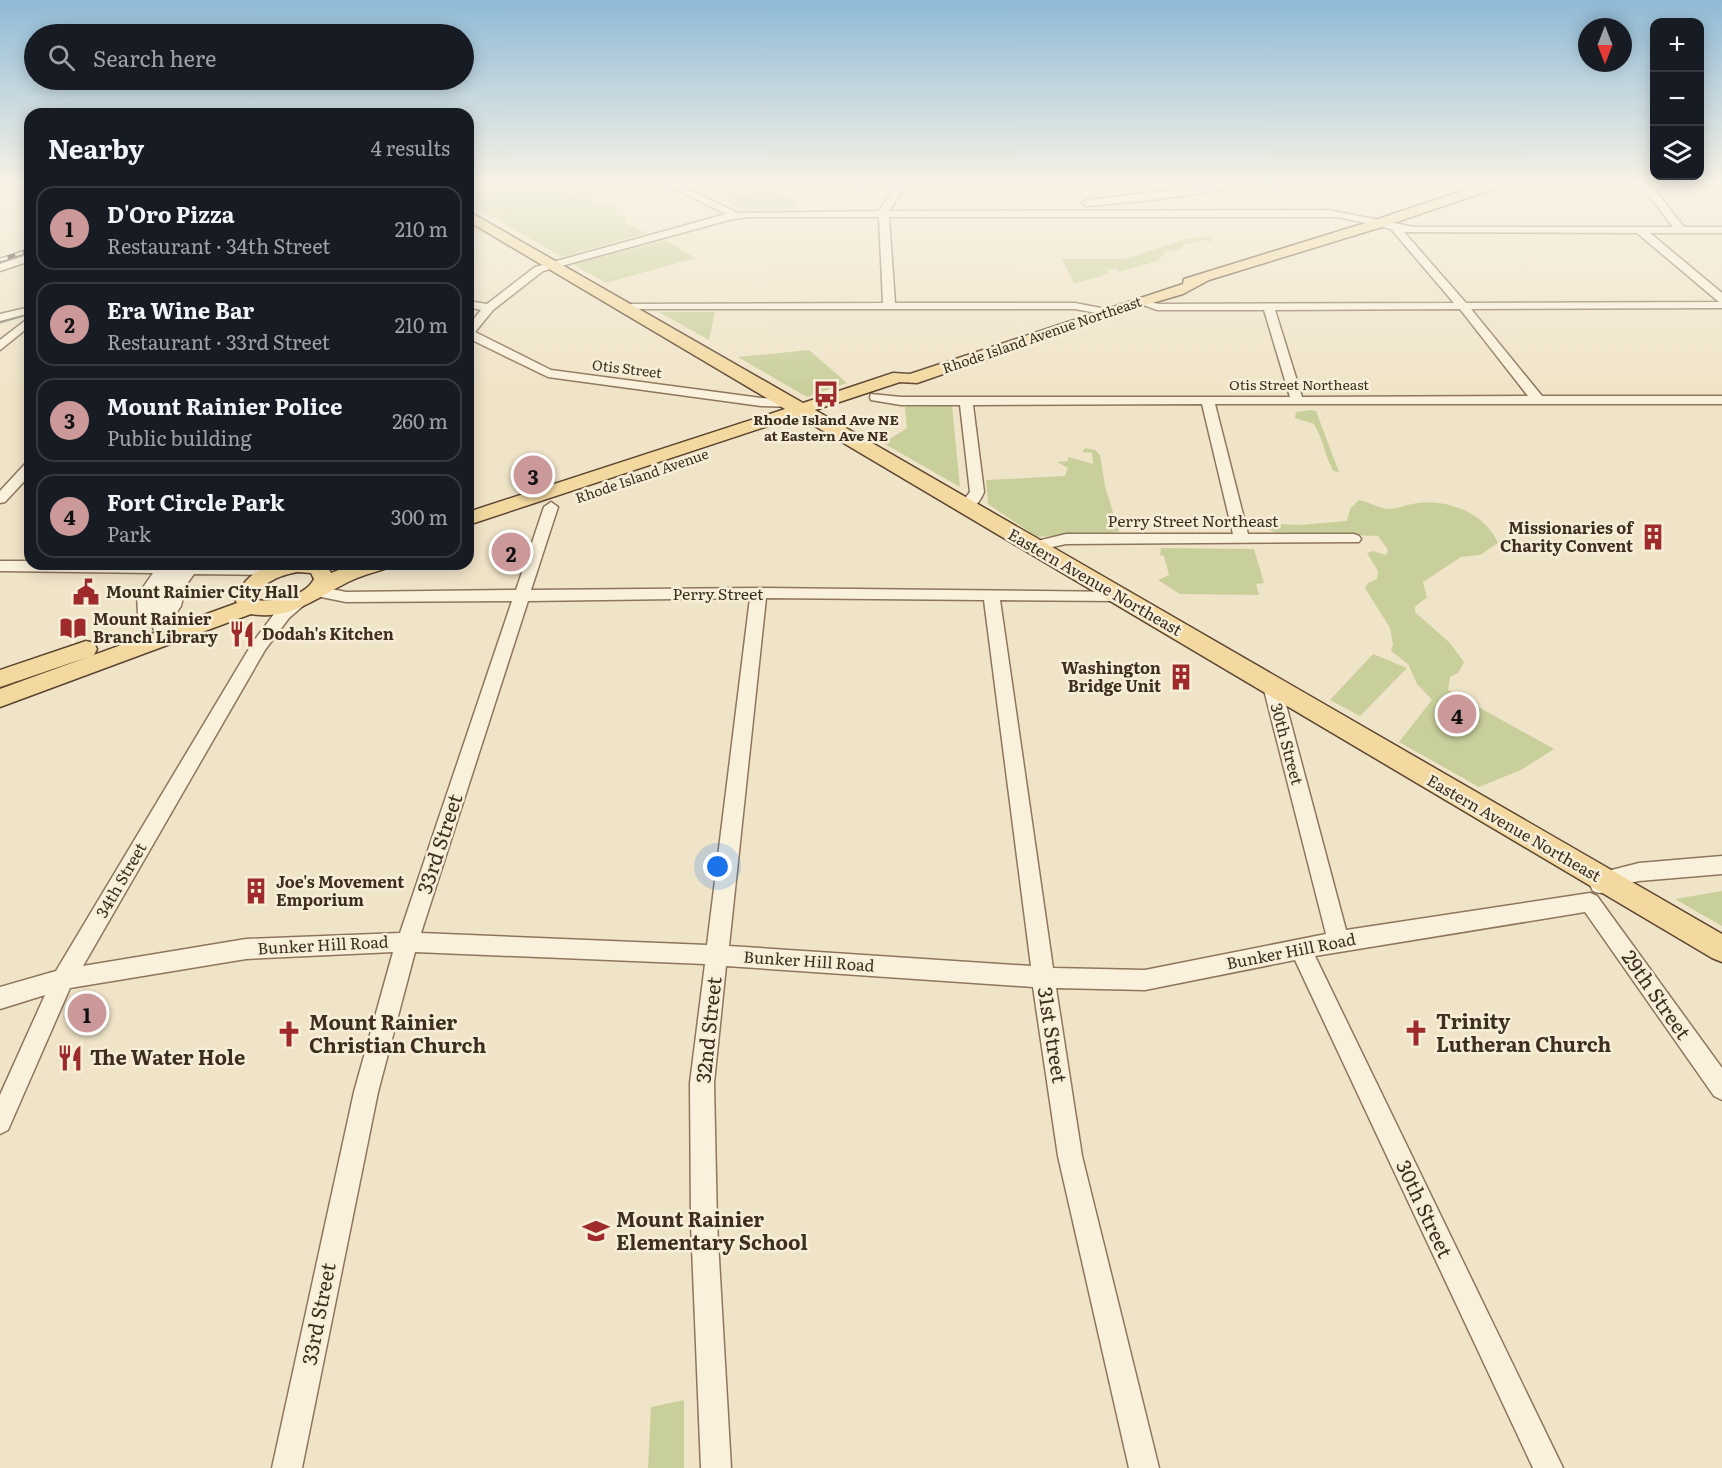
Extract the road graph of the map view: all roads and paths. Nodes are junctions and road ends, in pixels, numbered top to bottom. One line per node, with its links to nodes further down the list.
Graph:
1 (534, 254): 8 (main road, Eastern Avenue Northeast)
2 (596, 254): 8 (street)
3 (886, 254): 14 (street)
4 (1280, 254): 10 (main road, Rhode Island Avenue Northeast)
5 (1419, 254): 17 (street)
6 (1668, 254): 11 (street)
7 (24, 259): 9 (street)
8 (554, 265): 19 (main road, Eastern Avenue Northeast); 20 (street)
9 (0, 268)
10 (1173, 291): 12 (main road, Rhode Island Avenue Northeast); 15 (street)
11 (1722, 299)
12 (1139, 302): 15 (street); 22 (main road, Rhode Island Avenue Northeast)
13 (474, 305): 20 (street)
14 (889, 305): 19 (street); 22 (street)
15 (1231, 305): 16 (street)
16 (1268, 305): 17 (street); 31 (street)
17 (1462, 305): 18 (street); 32 (street)
18 (1722, 305)
19 (626, 307): 35 (main road, Eastern Avenue Northeast)
20 (489, 308): 25 (street)
21 (24, 312): 23 (street)
22 (1107, 312): 28 (main road, Rhode Island Avenue Northeast)
23 (0, 318)
24 (24, 325): 27 (street)
25 (474, 326)
26 (474, 336): 35 (street, Otis Street)
27 (0, 346)
28 (911, 379): 29 (main road, Rhode Island Avenue Northeast); 35 (main road, Rhode Island Avenue Northeast)
29 (876, 397): 34 (street, Otis Street Northeast); 35 (main road, Rhode Island Avenue Northeast)
30 (1207, 400): 31 (street, Otis Street Northeast); 34 (street, Otis Street Northeast); 42 (street)
31 (1297, 400): 32 (street, Otis Street Northeast)
32 (1538, 400): 33 (street, Otis Street Northeast)
33 (1722, 400)
34 (966, 401): 38 (street)
35 (802, 410): 38 (main road, Eastern Avenue Northeast); 39 (main road, Rhode Island Avenue); 40 (main road, Rhode Island Avenue)
36 (24, 473): 37 (street)
37 (0, 499)
38 (966, 506): 44 (main road, Eastern Avenue Northeast)
39 (551, 507): 41 (main road, Rhode Island Avenue); 54 (street, 33rd Street)
40 (474, 517)
41 (474, 532)
42 (1242, 539): 43 (street, Perry Street Northeast); 44 (street, Perry Street Northeast)
43 (1354, 539)
44 (1034, 546): 56 (main road, Eastern Avenue Northeast)
45 (0, 566): 46 (street)
46 (24, 566)
47 (175, 570): 58 (street)
48 (225, 570): 57 (street)
49 (283, 570): 57 (main road)
50 (321, 570): 52 (main road)
51 (359, 570): 52 (main road)
52 (314, 592): 54 (street, Perry Street); 57 (main road); 59 (street, 34th Street)
53 (759, 594): 54 (street, Perry Street); 55 (street, Perry Street); 69 (street, 32nd Street)
54 (522, 595): 66 (street, 33rd Street)
55 (991, 596): 56 (street, Perry Street); 70 (street, 31st Street)
56 (1119, 597): 61 (main road, Eastern Avenue Northeast)
57 (252, 598): 58 (main road); 59 (street, 34th Street)
58 (161, 630): 60 (main road); 62 (main road)
59 (259, 646): 71 (street, 34th Street)
60 (0, 679)
61 (1272, 686): 64 (main road, Eastern Avenue Northeast); 65 (street, 30th Street)
62 (0, 698)
63 (1722, 865): 64 (street, Bunker Hill Road)
64 (1597, 891): 65 (street, Bunker Hill Road); 67 (main road, Eastern Avenue Northeast); 73 (street, 29th Street)
65 (1338, 941): 68 (street, Bunker Hill Road)
66 (407, 942): 69 (street, Bunker Hill Road); 71 (street, Bunker Hill Road); 75 (street, 33rd Street)
67 (1722, 949)
68 (1301, 950): 70 (street, Bunker Hill Road); 78 (street, 30th Street)
69 (716, 955): 70 (street, Bunker Hill Road); 76 (street, 32nd Street)
70 (1043, 977): 77 (street, 31st Street)
71 (63, 978): 72 (street, Bunker Hill Road); 74 (street, 34th Street)
72 (0, 998)
73 (1722, 1088)
74 (0, 1122)
75 (287, 1468)
76 (716, 1468)
77 (1144, 1468)
78 (1548, 1468)

